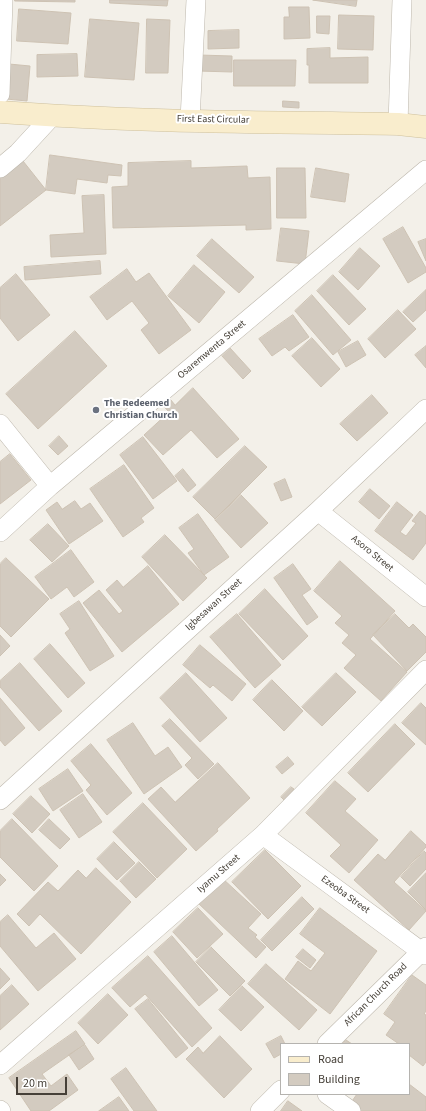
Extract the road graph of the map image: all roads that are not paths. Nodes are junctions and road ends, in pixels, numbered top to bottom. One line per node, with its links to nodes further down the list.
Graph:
1 (3, 0): 4 (street)
2 (196, 0): 7 (street)
3 (402, 0): 8 (street)
4 (0, 94)
5 (0, 112): 6 (street, First East Circular)
6 (52, 116): 7 (street, First East Circular); 10 (street)
7 (190, 120): 8 (street, First East Circular)
8 (398, 124): 9 (street, First East Circular)
9 (426, 127)
10 (0, 168)
11 (426, 170): 14 (street, Osaremwenta Street)
12 (426, 409): 15 (street, Igbesawan Street)
13 (0, 424): 14 (street)
14 (50, 486): 16 (street, Osaremwenta Street)
15 (318, 511): 17 (street, Asoro Street); 19 (street, Igbesawan Street)
16 (0, 532)
17 (426, 597)
18 (426, 670): 20 (street, Iyamu Street)
19 (0, 800)
20 (263, 835): 21 (street, Ezeoba Street); 23 (street, Iyamu Street)
21 (424, 951): 22 (street, African Church Road)
22 (328, 1043)
23 (0, 1065)
24 (280, 1091): 26 (street)
25 (328, 1095): 27 (street)
26 (260, 1111)
27 (352, 1111)

